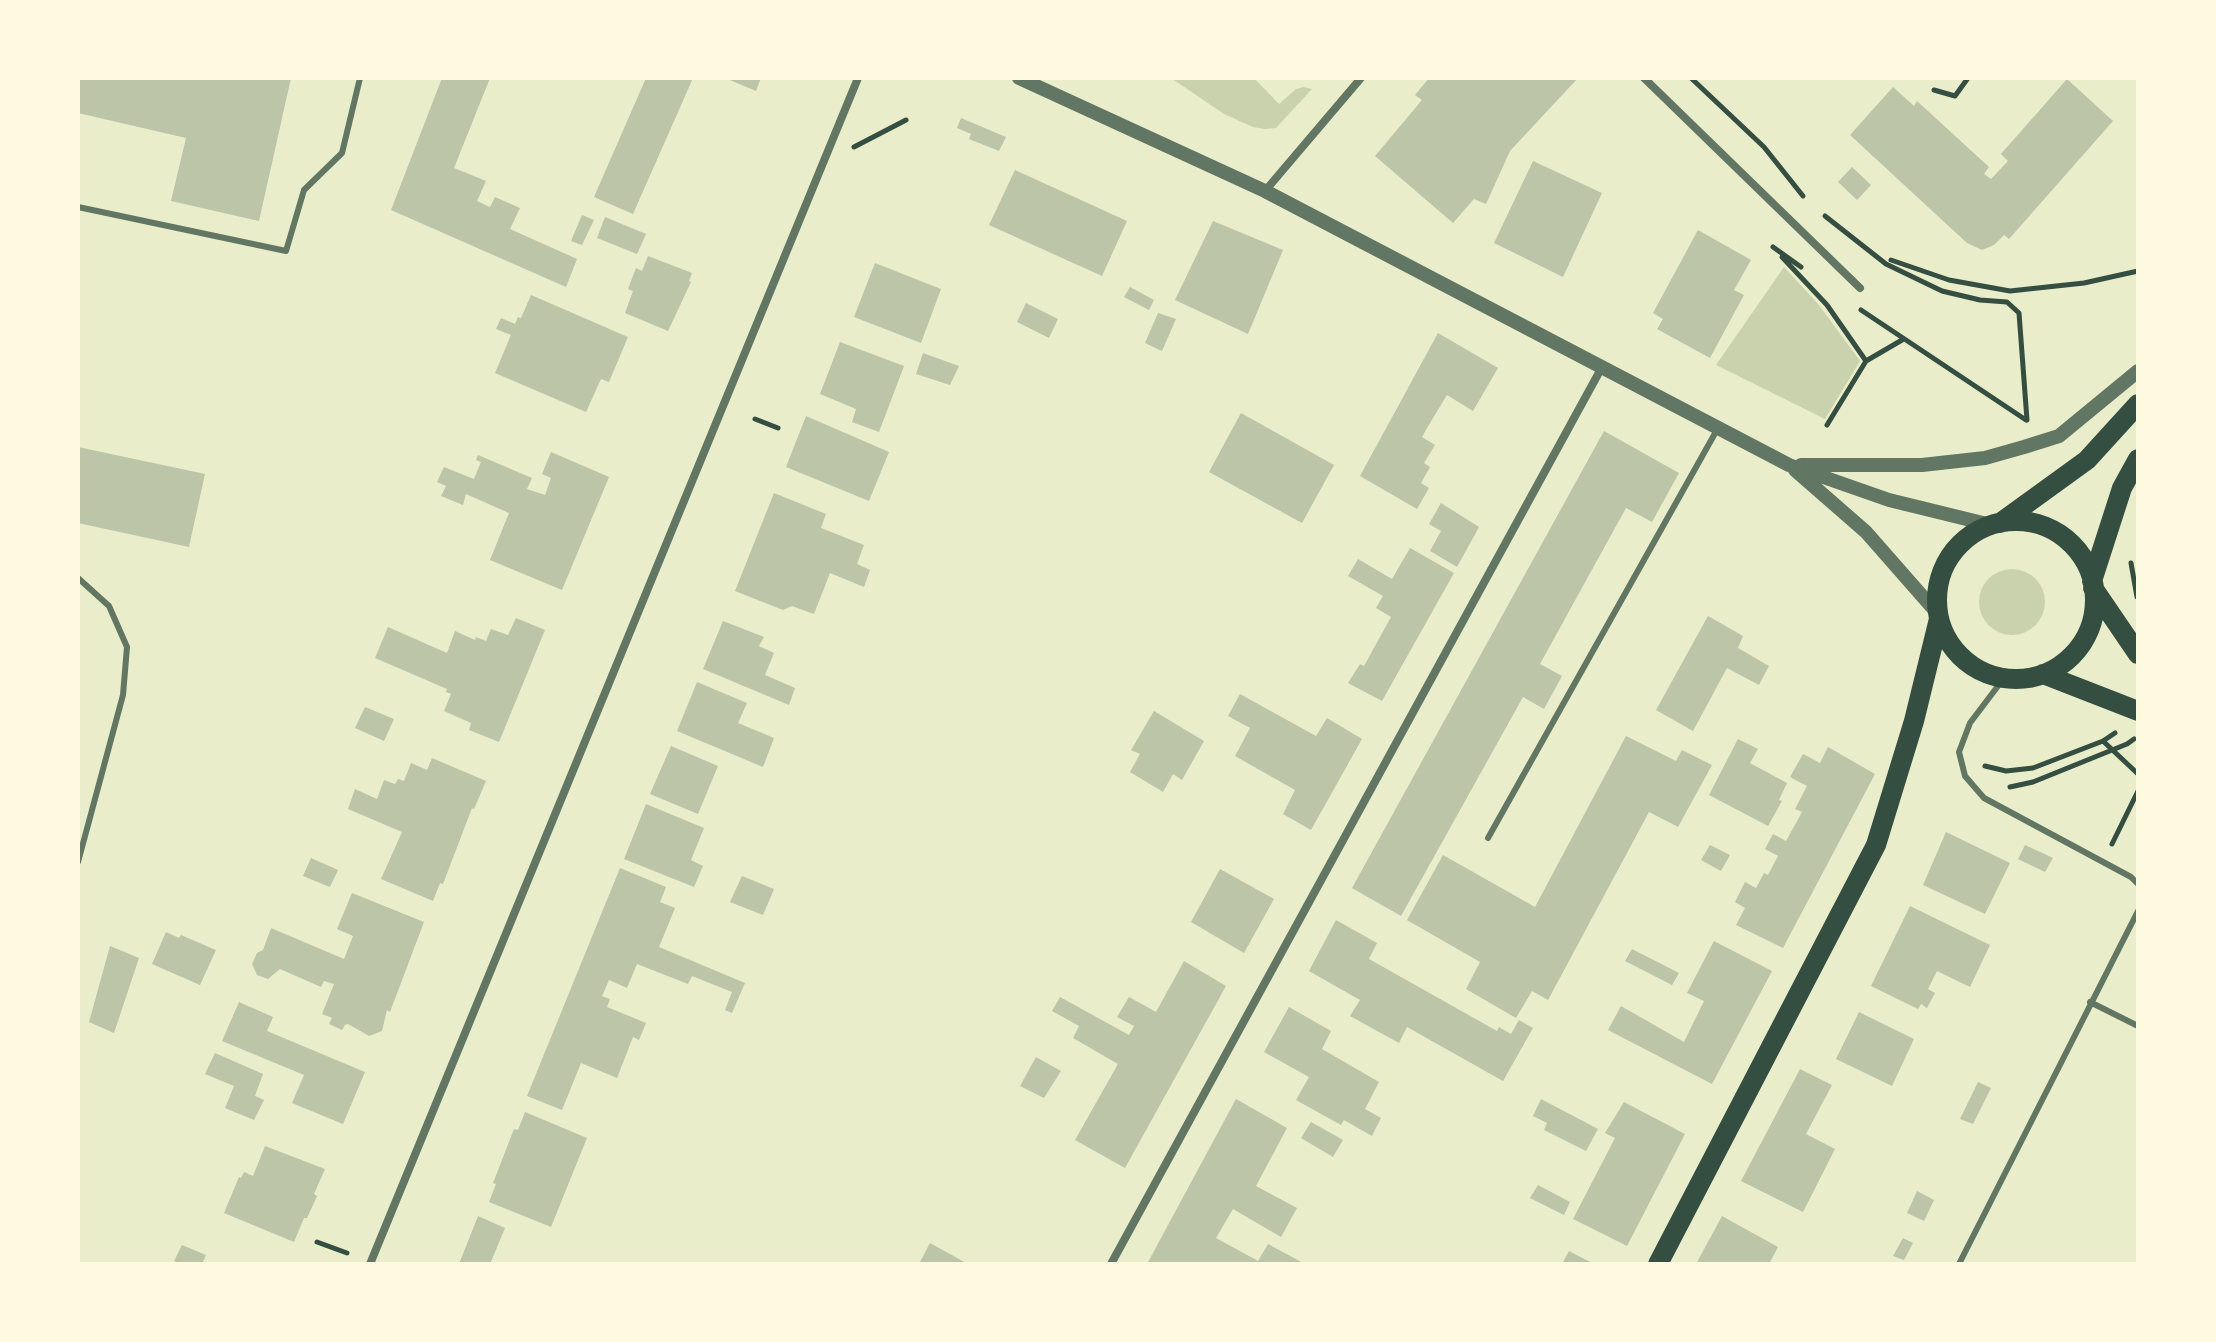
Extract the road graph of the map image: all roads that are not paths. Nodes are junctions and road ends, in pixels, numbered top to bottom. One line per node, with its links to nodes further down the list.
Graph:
1 (360, 78): 7 (lane)
2 (858, 78): 29 (street)
3 (1019, 78): 6 (street)
4 (1361, 78): 6 (street)
5 (1644, 78): 8 (street)
6 (1265, 191): 9 (street)
7 (78, 207)
8 (1860, 288)
9 (1602, 367): 12 (street); 30 (street)
10 (2138, 371): 14 (street)
11 (2138, 404): 15 (main road)
12 (1718, 428): 14 (street); 23 (lane)
13 (2138, 459): 17 (main road)
14 (1789, 465): 15 (street); 18 (street)
15 (1996, 524): 17 (main road); 18 (main road)
16 (78, 578): 24 (lane)
17 (2093, 585): 19 (main road); 20 (main road)
18 (1938, 616): 21 (main road); 31 (main road)
19 (2138, 654)
20 (2043, 674): 21 (main road); 22 (main road)
21 (2004, 678): 25 (lane)
22 (2138, 711)
23 (1488, 838)
24 (78, 862)
25 (2138, 884)
26 (2138, 911): 27 (lane)
27 (2090, 1002): 28 (lane); 32 (lane)
28 (2138, 1026)
29 (370, 1264)
30 (1111, 1264)
31 (1658, 1264)
32 (1959, 1264)

